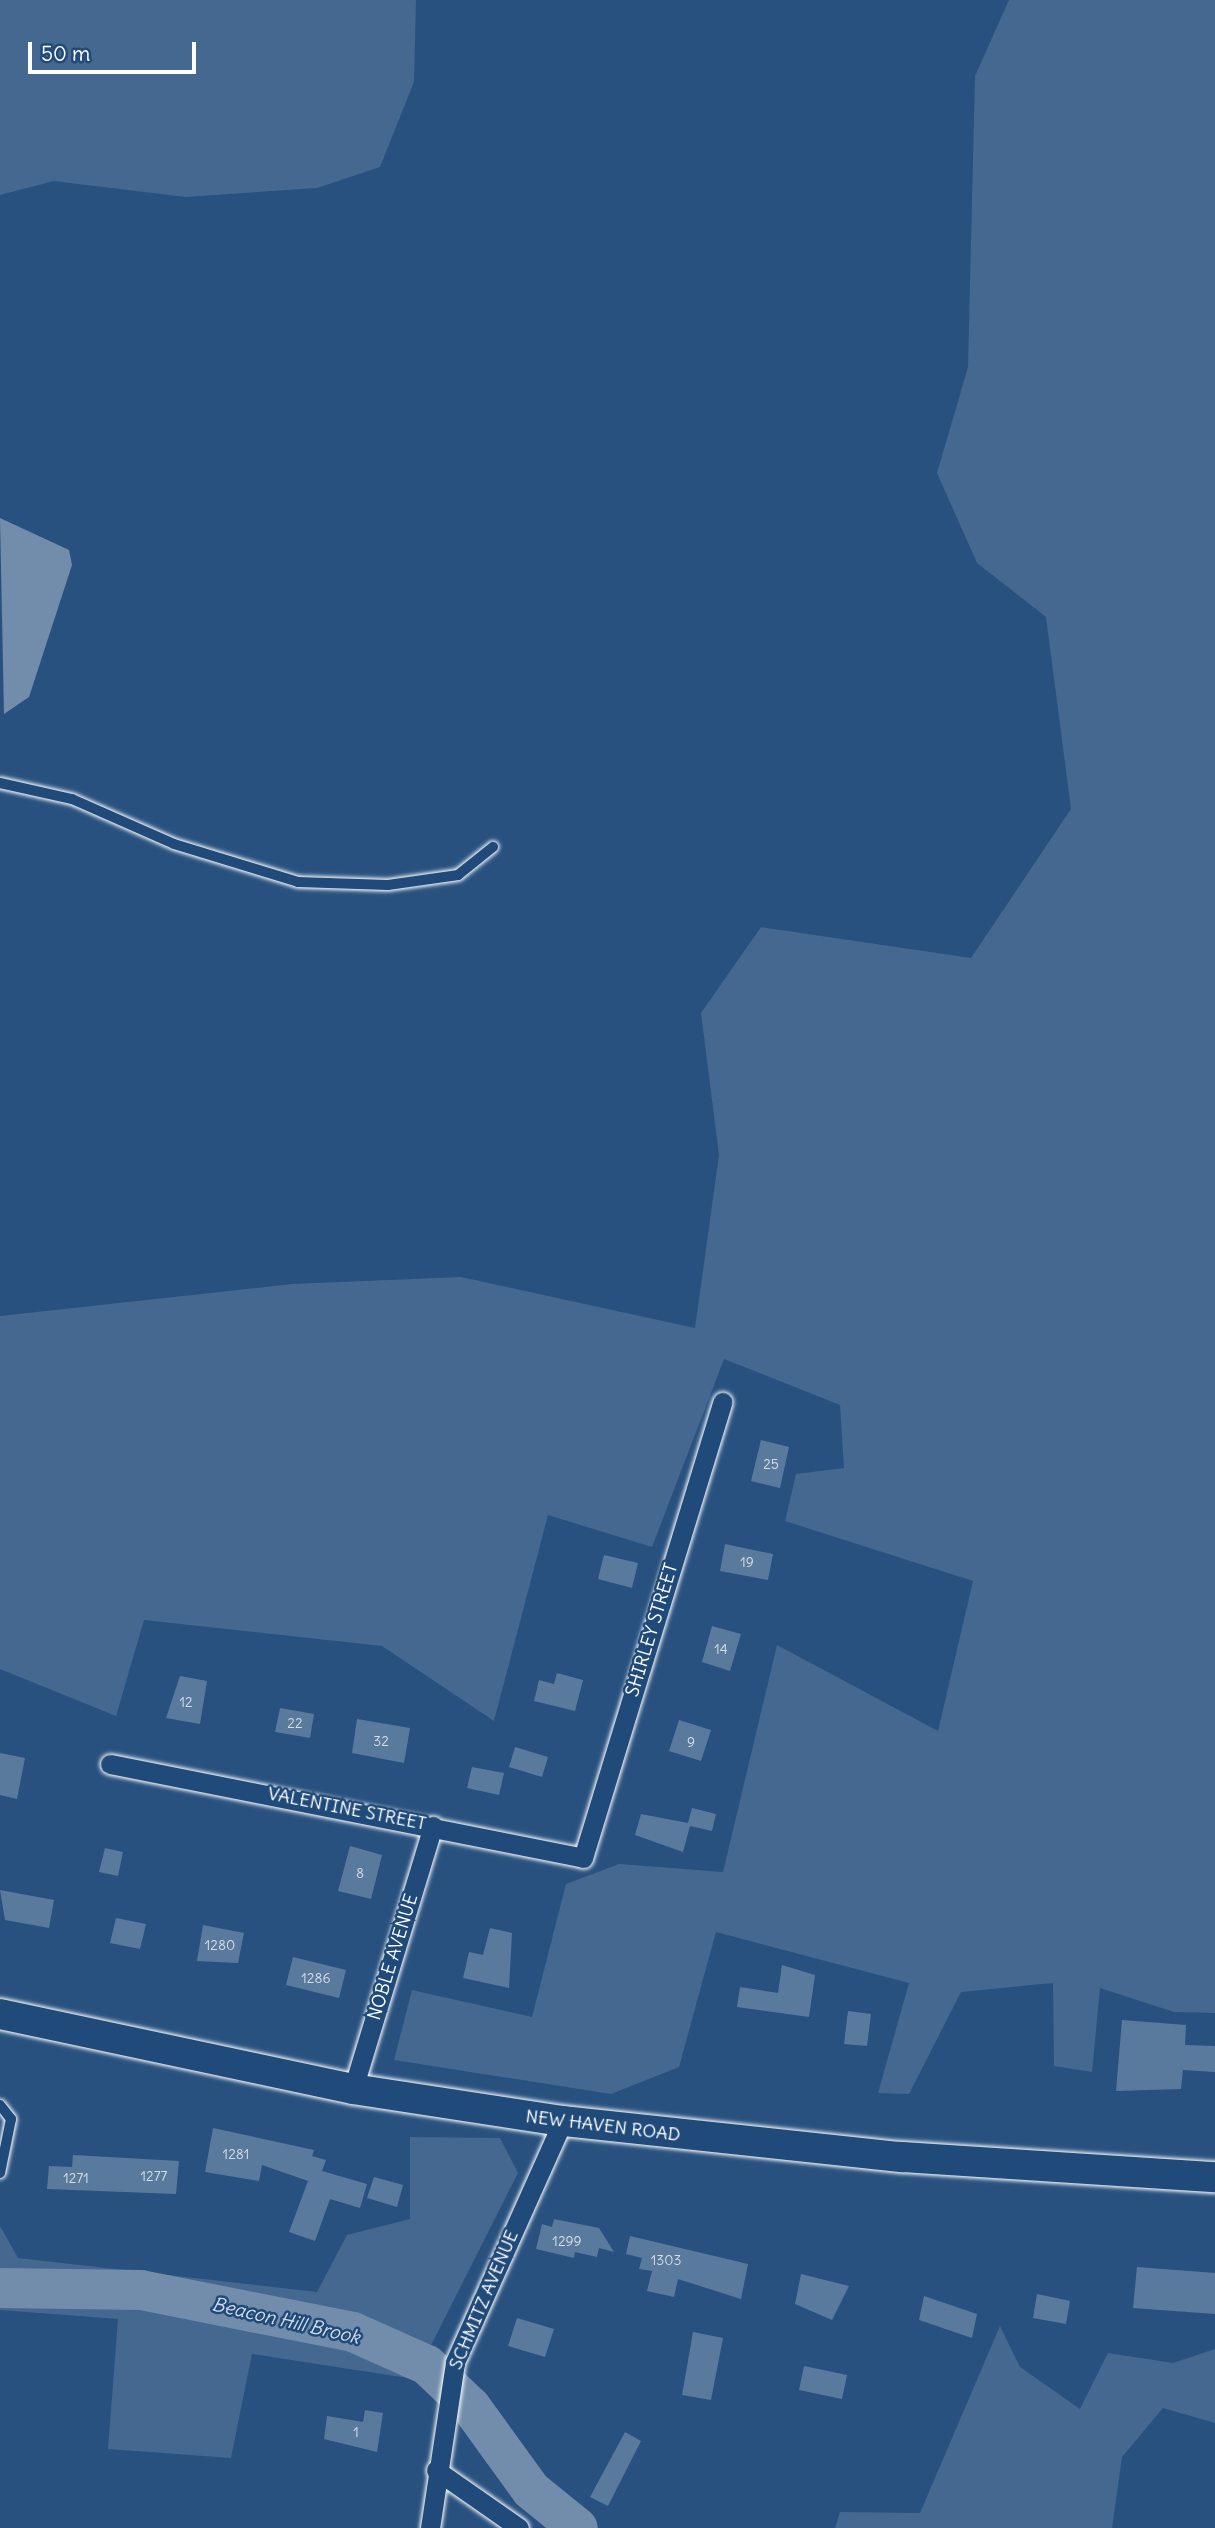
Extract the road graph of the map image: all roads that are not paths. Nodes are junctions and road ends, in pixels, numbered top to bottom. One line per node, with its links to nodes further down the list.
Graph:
1 (0, 783): 2 (lane)
2 (493, 847)
3 (722, 1402): 6 (street, SHIRLEY STREET)
4 (110, 1764): 5 (street, VALENTINE STREET)
5 (433, 1826): 6 (street, VALENTINE STREET); 8 (street, NOBLE AVENUE)
6 (583, 1858)
7 (0, 2014): 8 (main road, NEW HAVEN ROAD)
8 (353, 2089): 10 (main road, NEW HAVEN ROAD)
9 (0, 2105): 11 (lane)
10 (563, 2122): 12 (main road, NEW HAVEN ROAD); 13 (street, SCHMITZ AVENUE)
11 (0, 2173)
12 (1215, 2177)
13 (436, 2470): 14 (street, SCHMITZ AVENUE); 15 (street)
14 (430, 2528)
15 (519, 2528)

